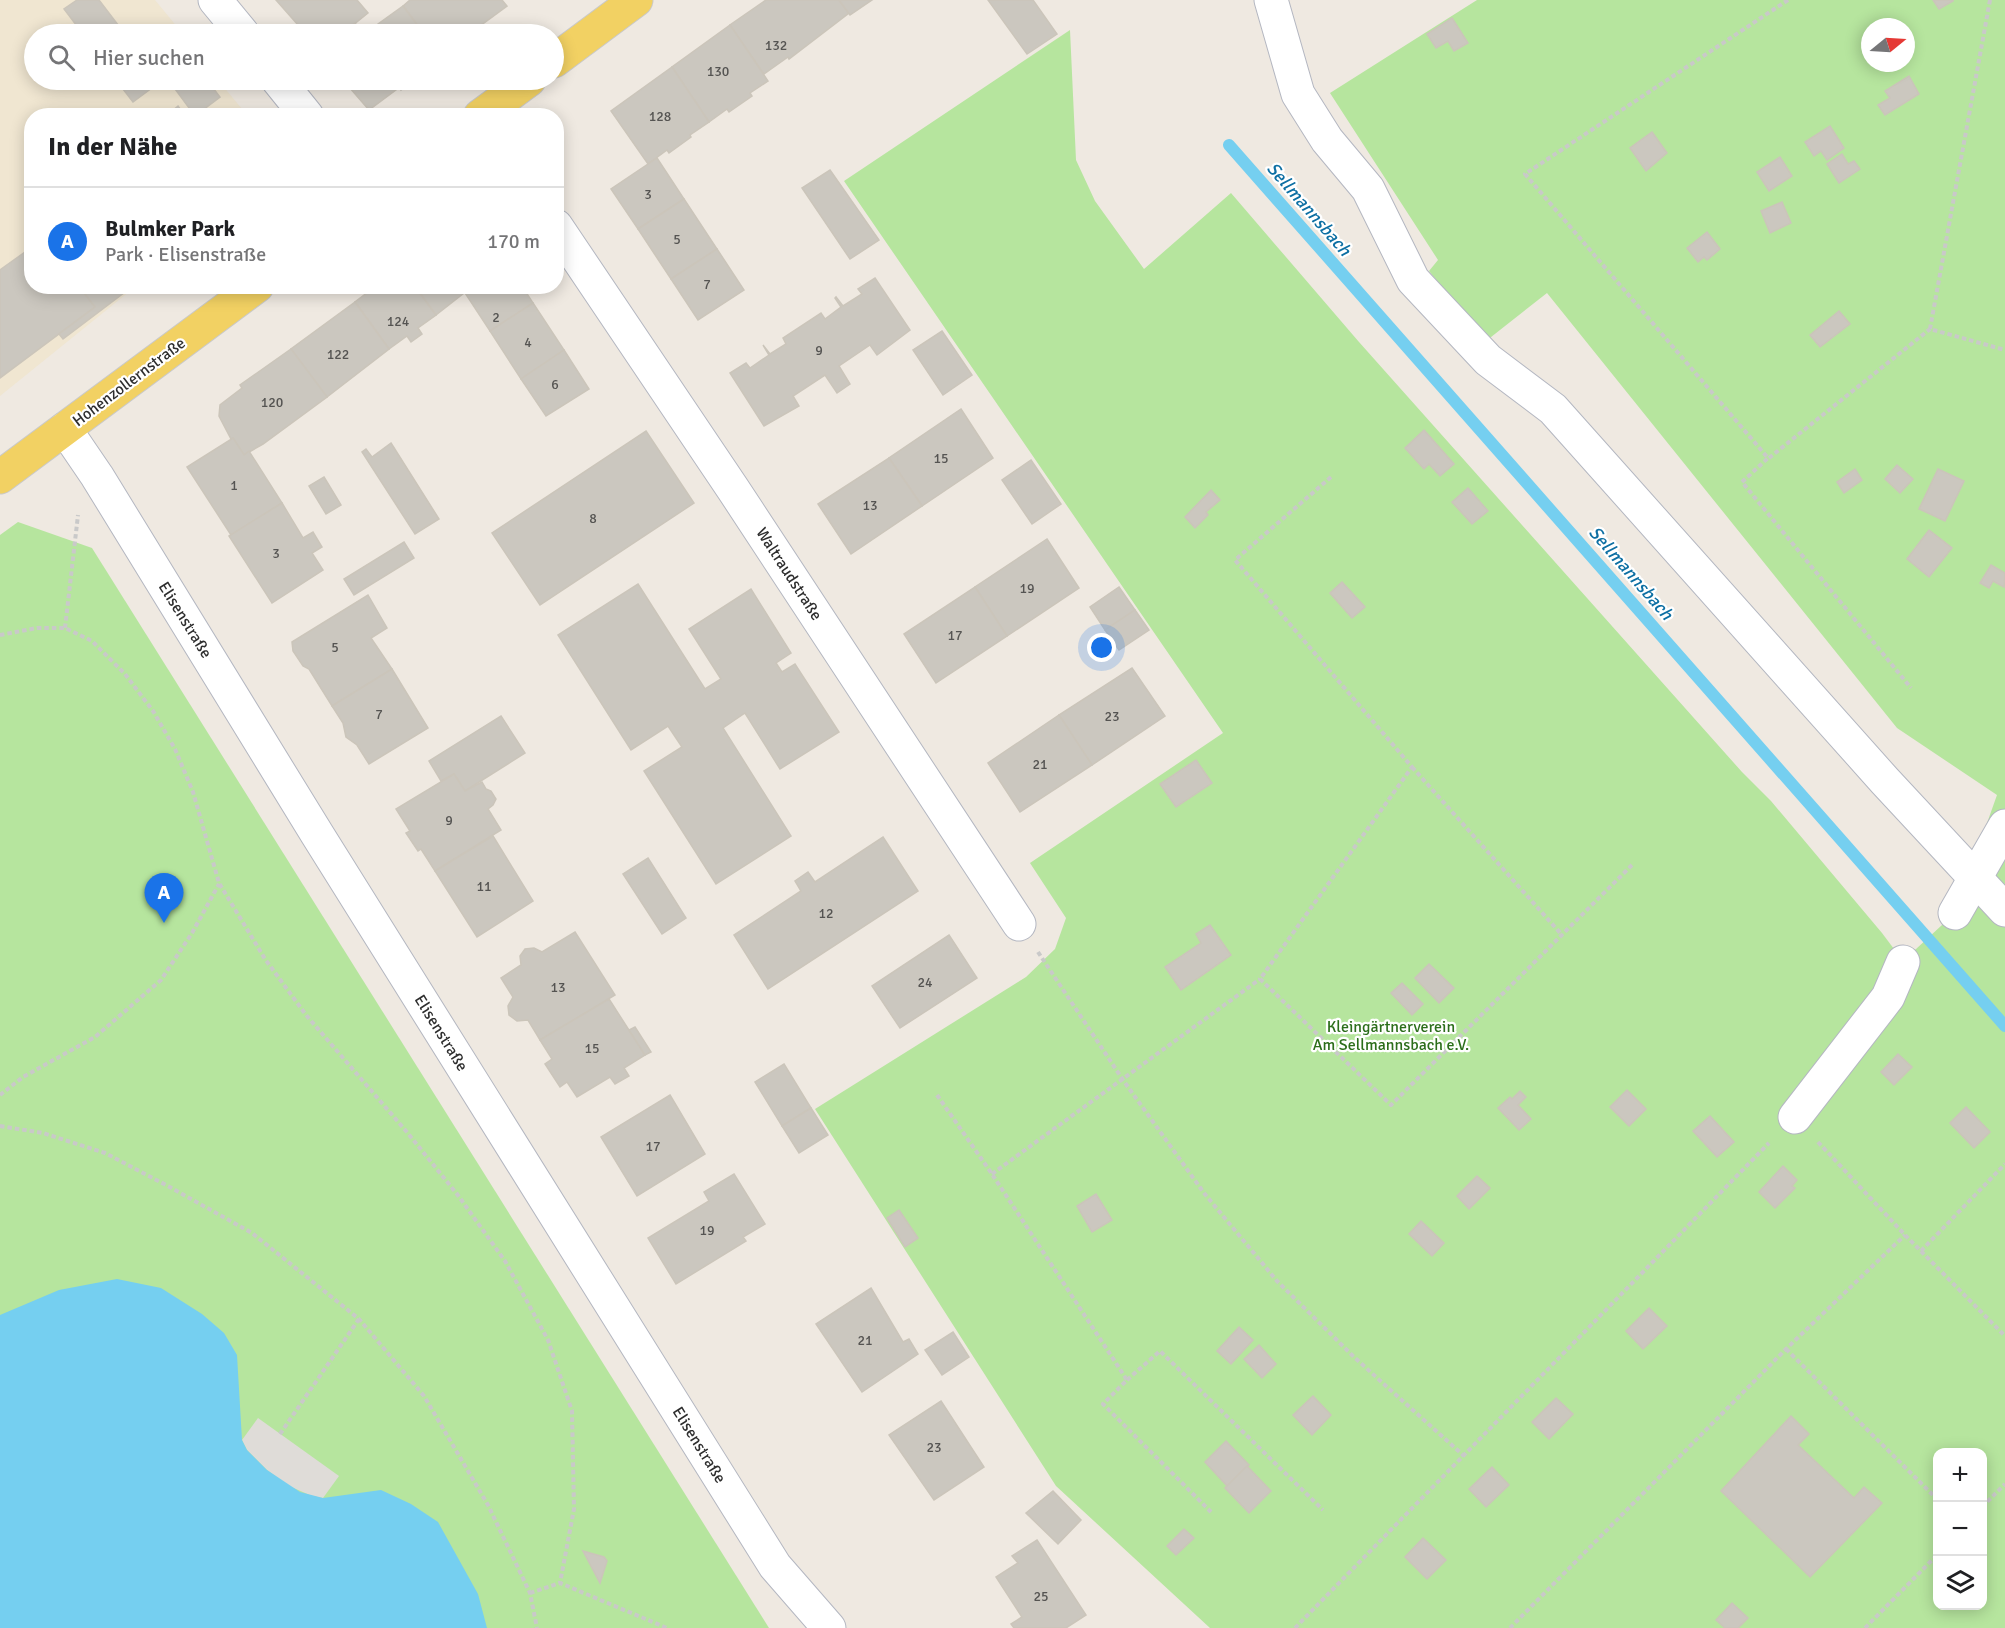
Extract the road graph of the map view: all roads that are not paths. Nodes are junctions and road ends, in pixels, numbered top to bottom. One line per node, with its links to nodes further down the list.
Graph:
1 (215, 0): 4 (street)
2 (636, 0): 5 (main road)
3 (1271, 0): 15 (street)
4 (235, 24)
5 (564, 54)
6 (286, 90): 8 (street)
7 (515, 90): 9 (main road)
8 (301, 108)
9 (491, 108)
10 (564, 238): 18 (street, Waltraudstraße)
11 (246, 294): 12 (main road, Hohenzollernstraße)
12 (65, 429): 13 (main road, Hohenzollernstraße); 21 (street, Elisenstraße)
13 (0, 477)
14 (2005, 826): 15 (street)
15 (1975, 876): 16 (street); 17 (street)
16 (2005, 910)
17 (1955, 913)
18 (1019, 924)
19 (1903, 962): 20 (street)
20 (1795, 1117)
21 (829, 1628)

